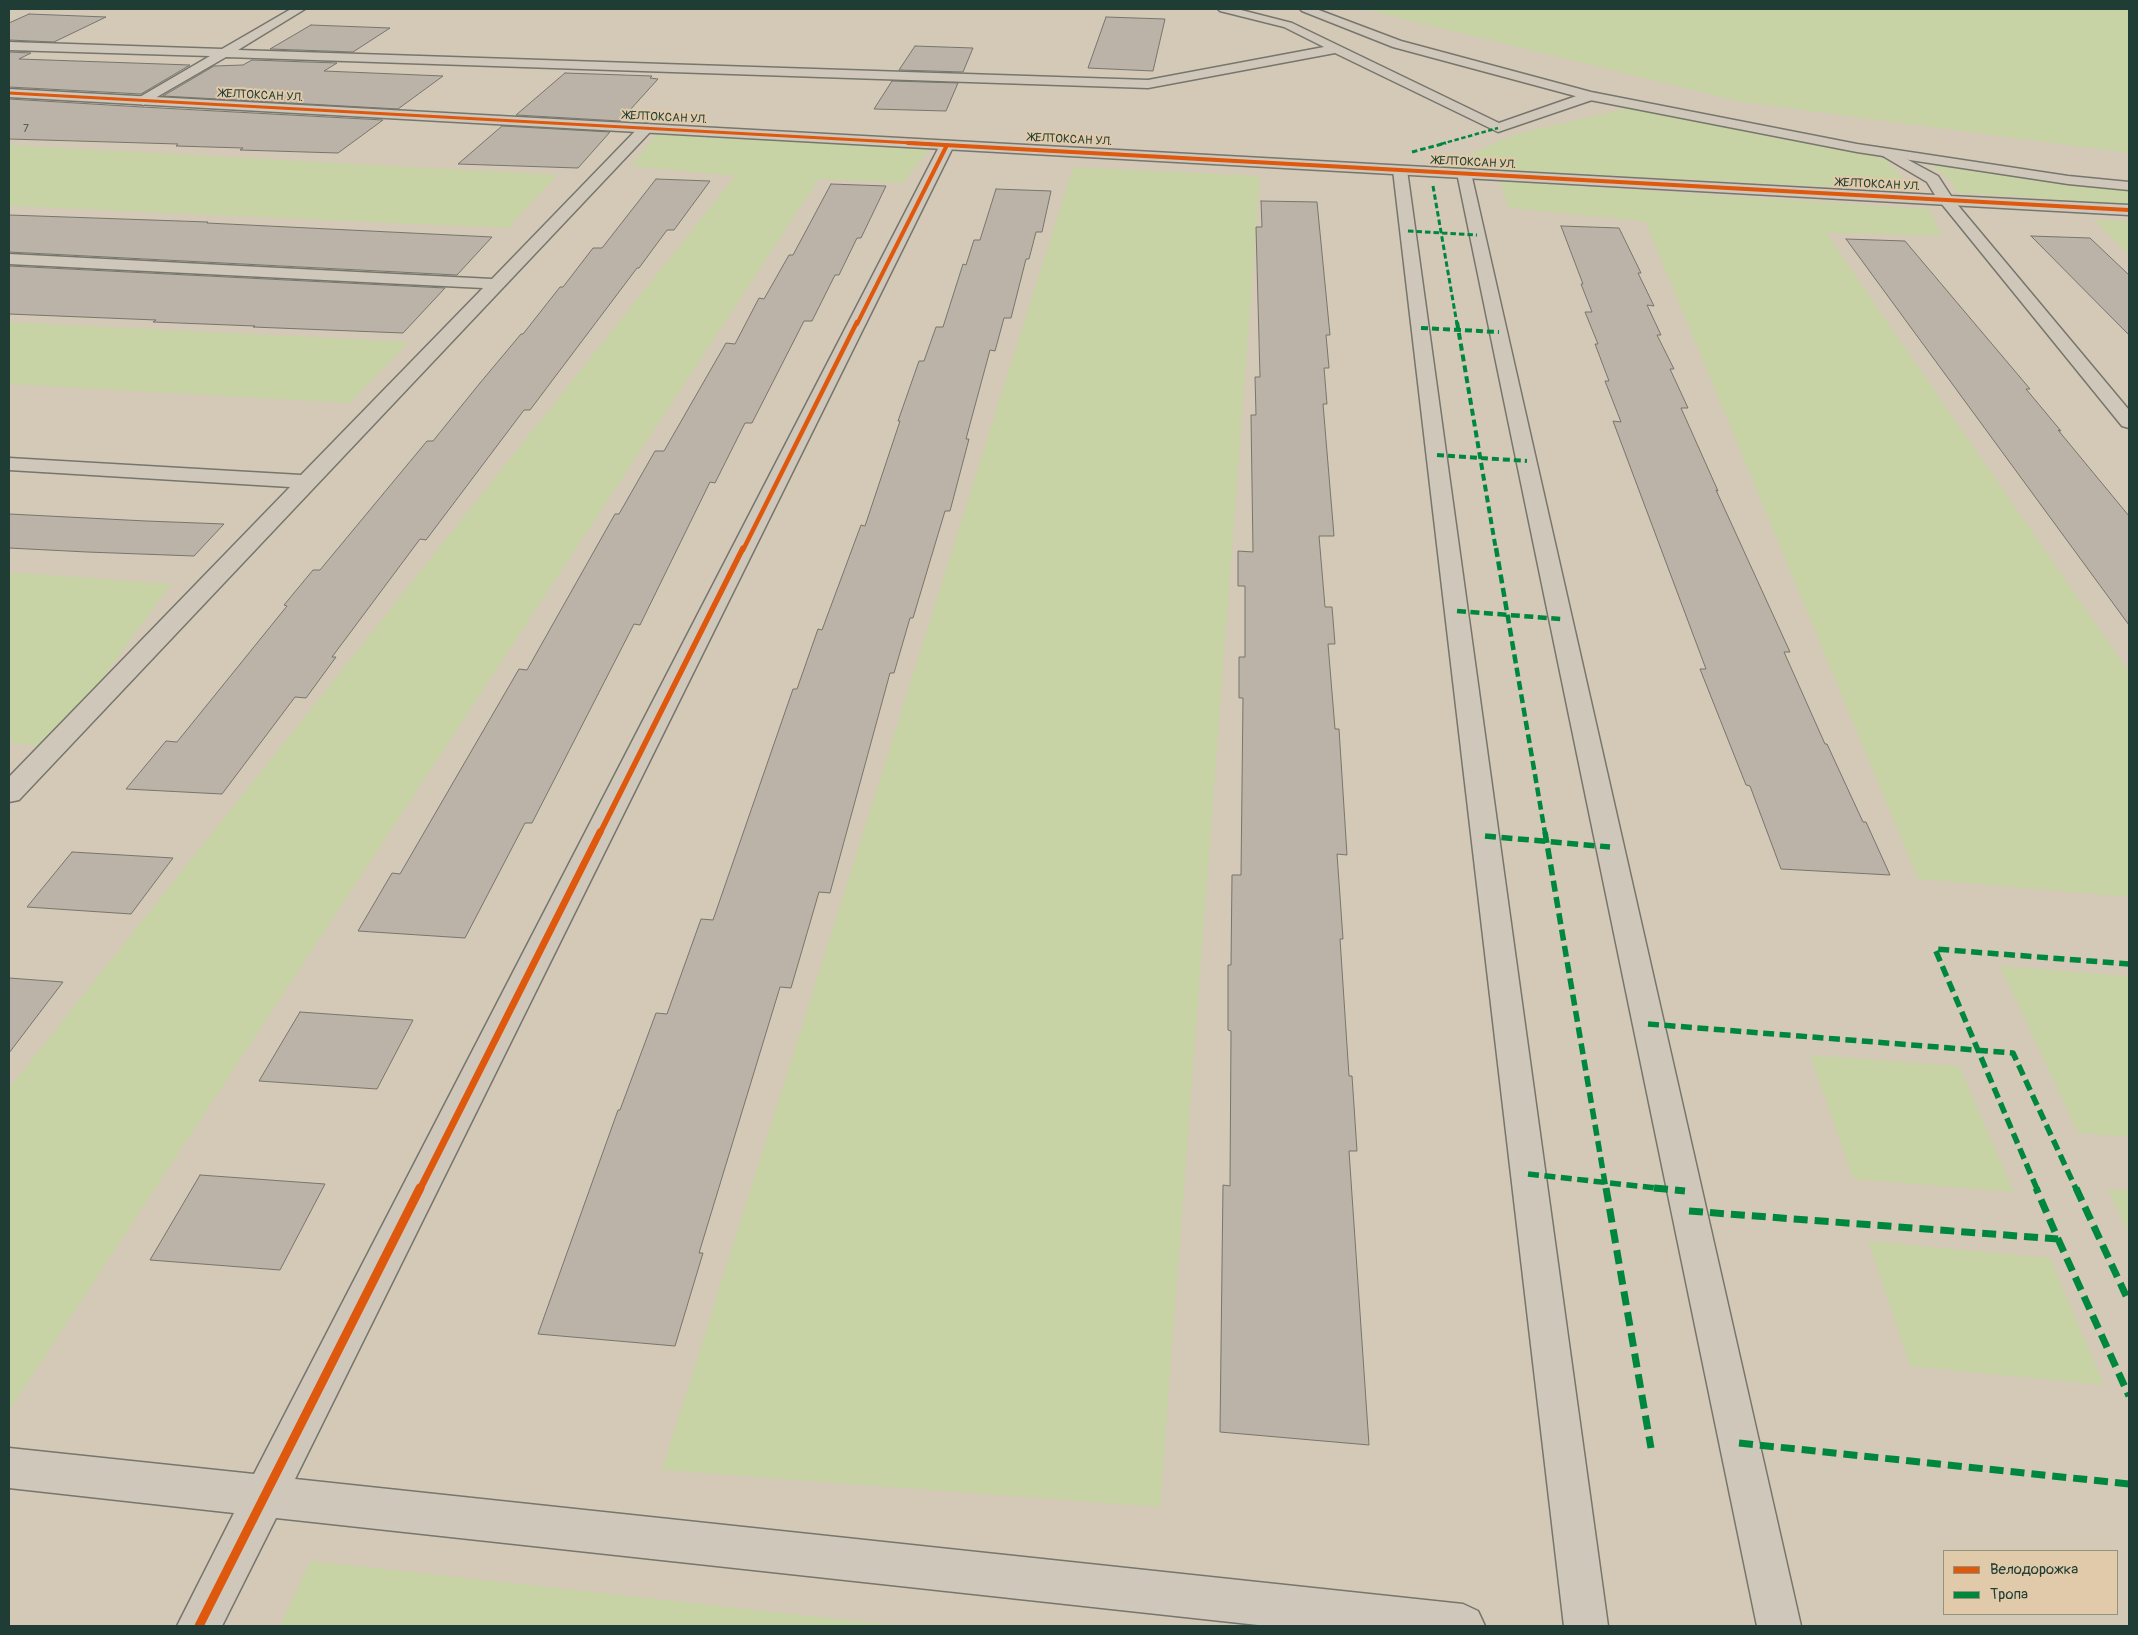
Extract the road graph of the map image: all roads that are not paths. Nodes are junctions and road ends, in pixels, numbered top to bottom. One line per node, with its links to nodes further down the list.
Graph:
1 (299, 9): 6 (street)
2 (1224, 9): 5 (street)
3 (1306, 9): 8 (street)
4 (9, 46): 6 (street)
5 (1335, 49): 6 (street); 8 (street)
6 (223, 54): 9 (street)
7 (9, 93): 9 (street, ЖЕЛТОКСАН УЛ.)
8 (1590, 96): 12 (street)
9 (143, 101): 10 (street, ЖЕЛТОКСАН УЛ.)
10 (646, 128): 11 (street, ЖЕЛТОКСАН УЛ.); 19 (street)
11 (947, 145): 13 (street, ЖЕЛТОКСАН УЛ.); 25 (street)
12 (1888, 153): 15 (street); 16 (street)
13 (1400, 170): 14 (street, ЖЕЛТОКСАН УЛ.); 28 (street)
14 (1464, 173): 16 (street, ЖЕЛТОКСАН УЛ.); 29 (street)
15 (2129, 186)
16 (1946, 200): 17 (street, ЖЕЛТОКСАН УЛ.); 20 (street)
17 (2129, 210)
18 (9, 259): 19 (street)
19 (497, 284): 22 (street)
20 (2129, 422)
21 (9, 464): 22 (street)
22 (307, 482): 23 (street)
23 (9, 793)
24 (9, 1468): 25 (street)
25 (265, 1496): 26 (street); 27 (street)
26 (199, 1626)
27 (1463, 1626)
28 (1586, 1626)
29 (1779, 1626)

